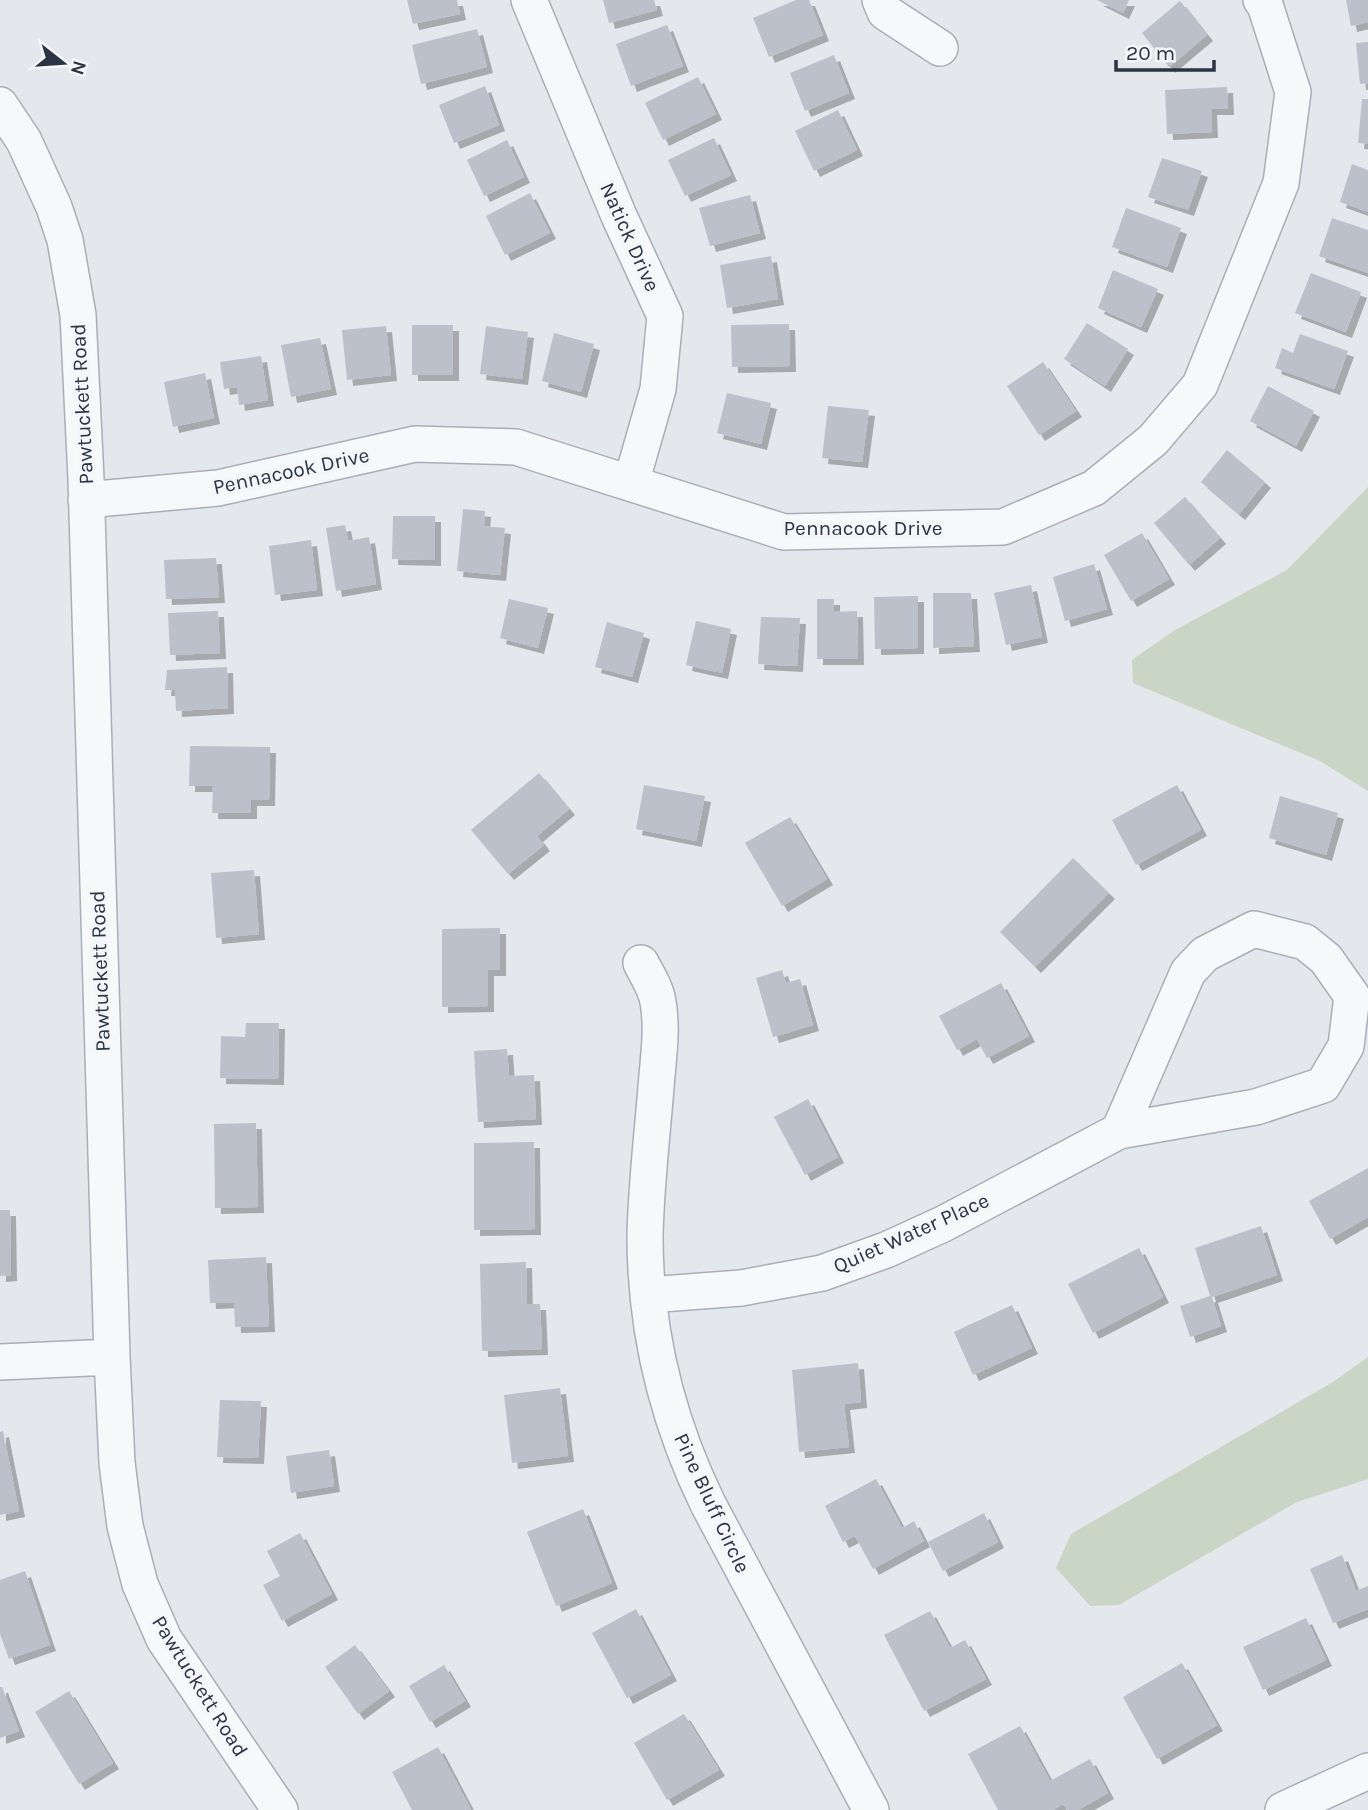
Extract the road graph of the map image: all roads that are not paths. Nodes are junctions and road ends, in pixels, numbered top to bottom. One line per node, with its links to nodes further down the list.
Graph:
1 (529, 0): 6 (street, Natick Drive)
2 (880, 0): 4 (street)
3 (1261, 0): 6 (street, Pennacook Drive)
4 (940, 48)
5 (0, 106): 7 (street, Pawtuckett Road)
6 (631, 483): 7 (street, Pennacook Drive)
7 (86, 500): 11 (street, Pawtuckett Road)
8 (641, 963): 10 (street, Pine Bluff Circle)
9 (1119, 1131): 9 (street, Quiet Water Place); 10 (street, Quiet Water Place)
10 (648, 1295): 15 (street, Pine Bluff Circle)
11 (112, 1357): 12 (street); 14 (street, Pawtuckett Road)
12 (0, 1362)
13 (1368, 1771): 16 (street)
14 (280, 1810)
15 (871, 1810)
16 (1283, 1810)

